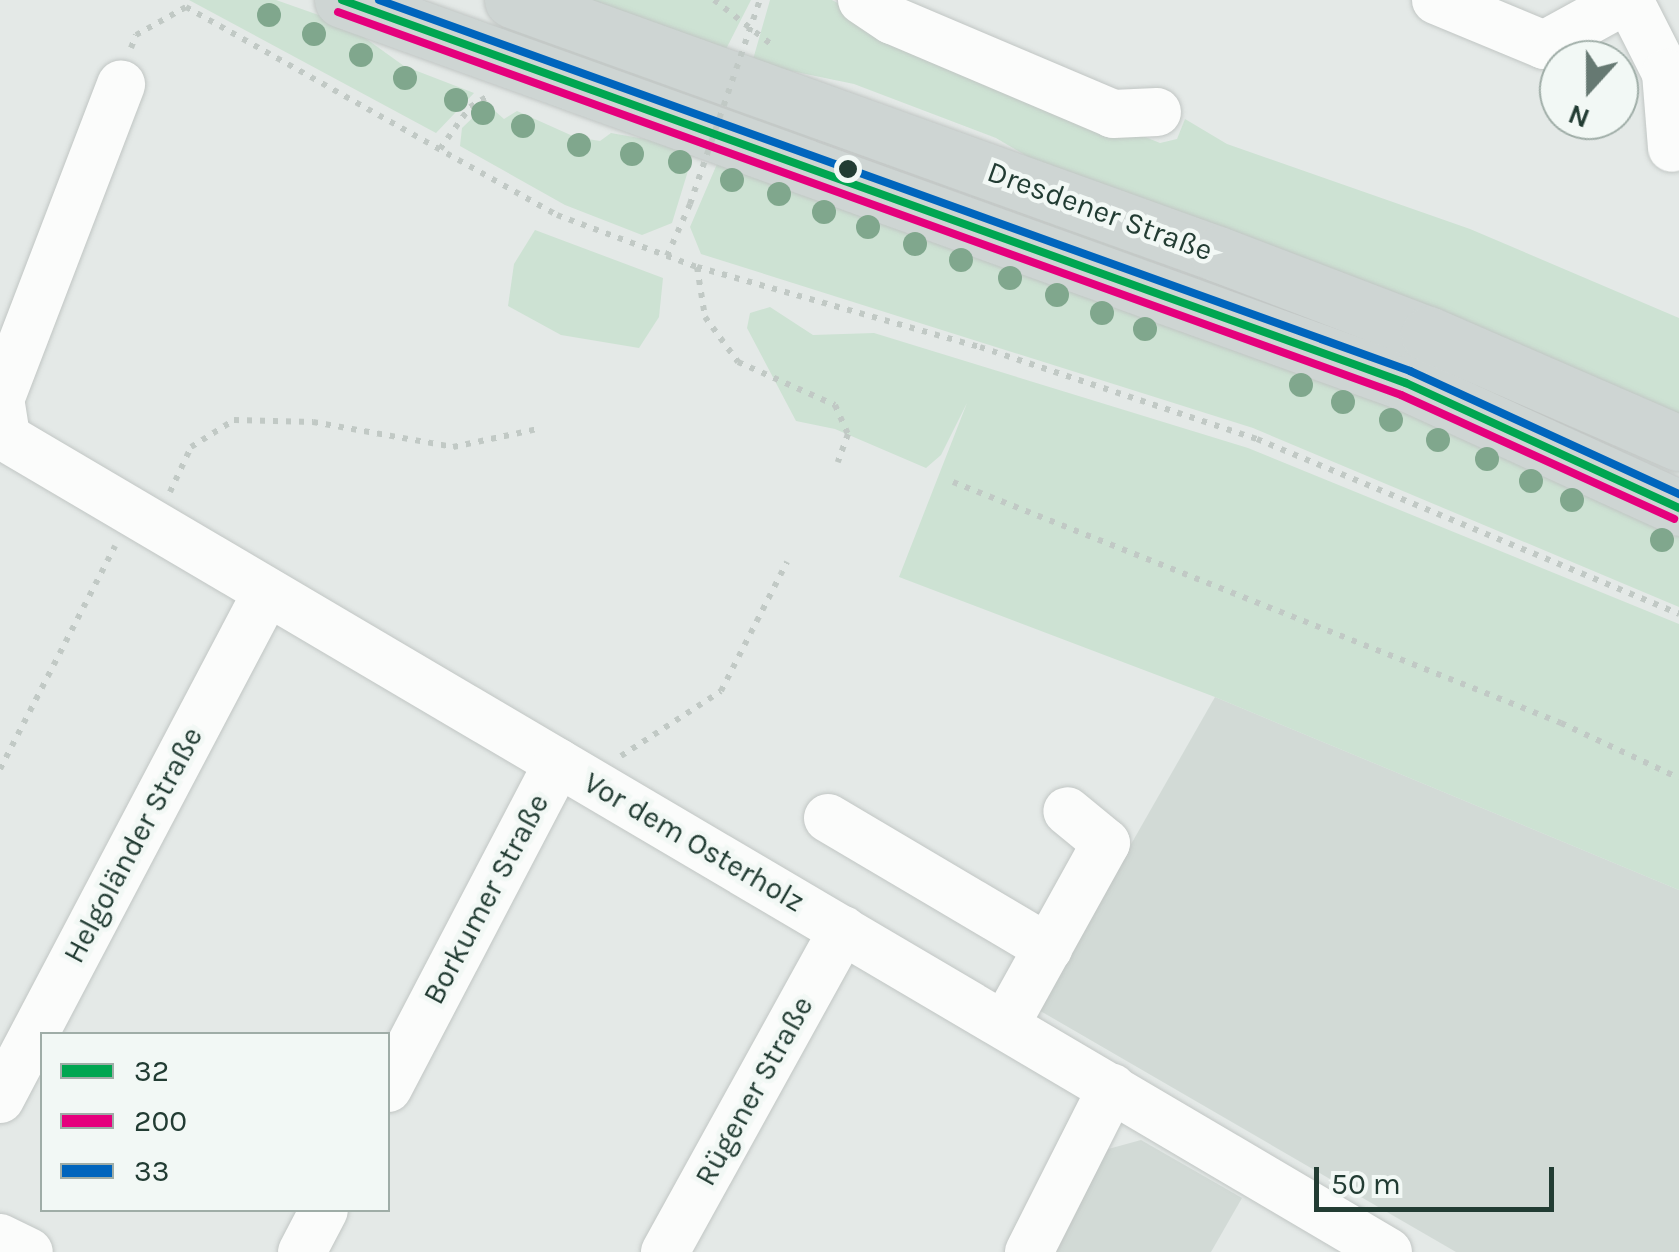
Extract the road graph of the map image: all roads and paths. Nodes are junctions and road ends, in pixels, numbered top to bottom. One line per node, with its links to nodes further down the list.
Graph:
1 (342, 0): 19 (main road, Dresdener Straße)
2 (512, 0): 16 (main road, Dresdener Straße)
3 (760, 0): 12 (path, bridge)
4 (862, 0): 9 (street)
5 (1436, 0): 6 (street)
6 (1628, 0): 10 (street)
7 (121, 84): 11 (path); 15 (street)
8 (505, 102): 11 (path)
9 (1156, 112)
10 (1672, 148)
11 (440, 150): 12 (path)
12 (667, 256): 13 (path)
13 (697, 267): 17 (path); 23 (path)
14 (538, 430): 20 (path)
15 (2, 438): 20 (street, Vor dem Osterholz)
16 (1679, 443)
17 (838, 462)
18 (953, 482): 26 (path)
19 (1679, 508)
20 (143, 520): 22 (street, Vor dem Osterholz); 24 (path)
21 (787, 562): 25 (path)
22 (267, 592): 25 (street, Vor dem Osterholz); 34 (street, Helgoländer Straße)
23 (1679, 614)
24 (0, 769)
25 (572, 771): 29 (street, Vor dem Osterholz); 32 (street, Borkumer Straße)
26 (1679, 778)
27 (1067, 812): 30 (street)
28 (828, 818): 30 (street)
29 (843, 930): 31 (street, Vor dem Osterholz); 39 (street, Rügener Straße)
30 (1048, 948): 31 (street)
31 (1005, 1025): 33 (street, Vor dem Osterholz)
32 (390, 1085)
33 (1112, 1088): 40 (street); 41 (street, Vor dem Osterholz)
34 (0, 1099)
35 (323, 1212): 38 (street)
36 (0, 1238): 37 (street)
37 (29, 1252)
38 (302, 1252)
39 (665, 1252)
40 (1028, 1252)
41 (1388, 1252)

